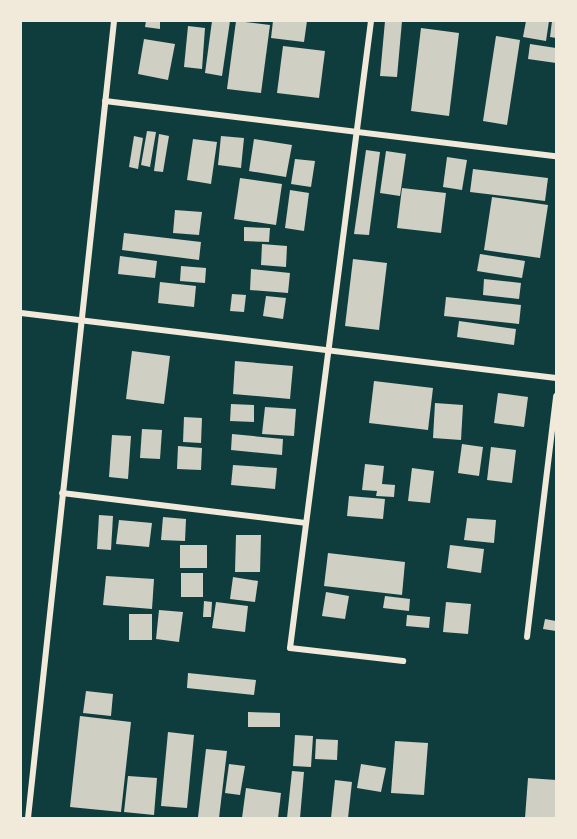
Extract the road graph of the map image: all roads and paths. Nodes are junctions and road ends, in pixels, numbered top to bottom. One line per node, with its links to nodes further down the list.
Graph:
1 (114, 21): 3 (street)
2 (371, 21): 4 (street)
3 (105, 101): 4 (street); 7 (street)
4 (358, 131): 5 (street); 8 (street)
5 (556, 156)
6 (21, 313): 7 (street)
7 (81, 320): 8 (street); 11 (street)
8 (330, 351): 9 (street); 12 (street)
9 (556, 378)
10 (556, 396): 13 (street)
11 (62, 493): 12 (street); 15 (street)
12 (305, 523): 14 (street)
13 (527, 637)
14 (403, 661)
15 (28, 818)

